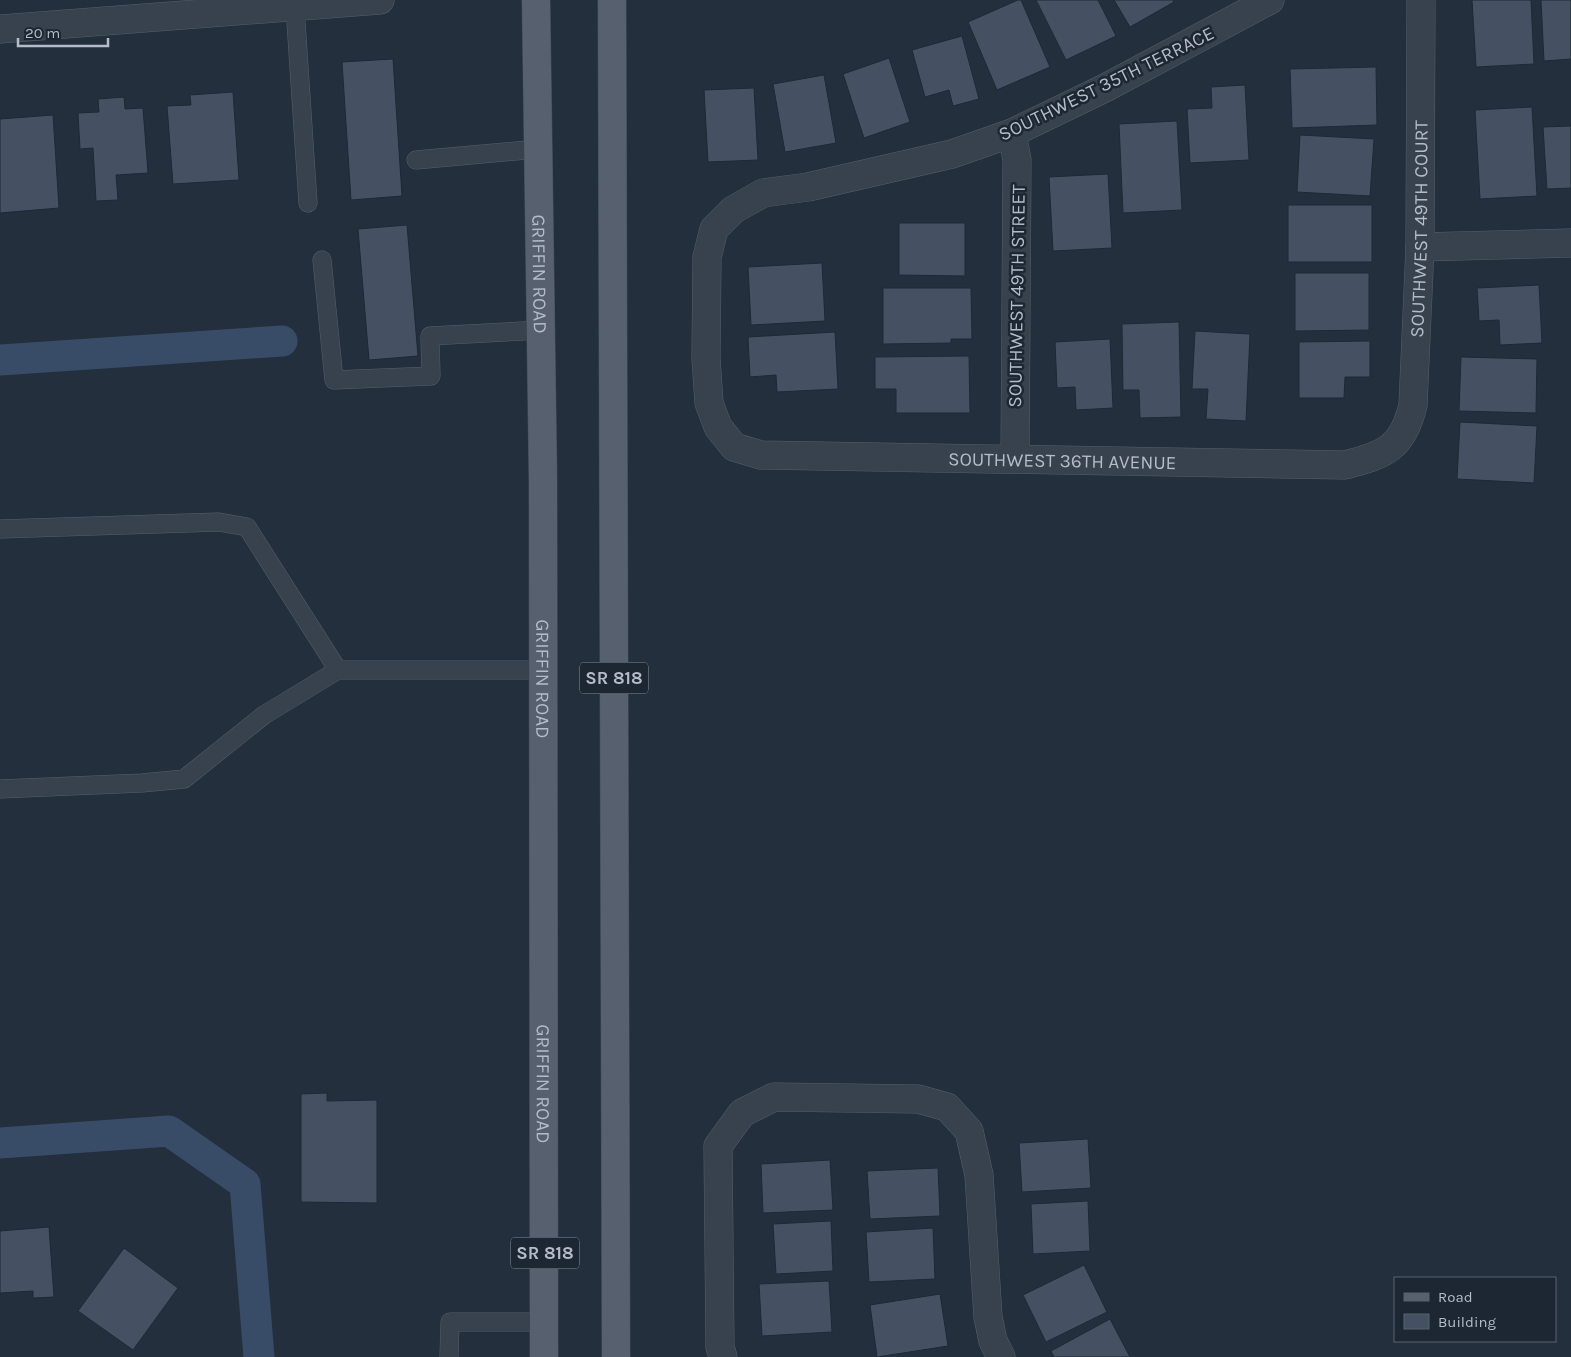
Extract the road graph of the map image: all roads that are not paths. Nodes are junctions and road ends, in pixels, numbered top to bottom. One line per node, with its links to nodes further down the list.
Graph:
1 (380, 0): 6 (street)
2 (536, 0): 9 (main road, GRIFFIN ROAD / SR 818)
3 (612, 0): 26 (main road, SR 818)
4 (1270, 0): 8 (street, SOUTHWEST 35TH TERRACE)
5 (1421, 0): 13 (street, SOUTHWEST 49TH COURT)
6 (295, 7): 7 (street); 11 (lane)
7 (0, 29)
8 (1012, 133): 16 (street, SOUTHWEST 35TH TERRACE); 18 (street, SOUTHWEST 49TH STREET)
9 (538, 149): 10 (lane); 15 (main road, GRIFFIN ROAD / SR 818)
10 (416, 160)
11 (308, 203)
12 (1571, 243): 13 (street)
13 (1420, 247): 17 (street, SOUTHWEST 49TH COURT)
14 (322, 260): 15 (lane)
15 (541, 330): 21 (main road, GRIFFIN ROAD / SR 818)
16 (734, 447): 18 (street, SOUTHWEST 36TH AVENUE)
17 (1389, 450): 18 (street, SOUTHWEST 36TH AVENUE)
18 (1015, 458)
19 (0, 528): 20 (lane)
20 (338, 670): 21 (lane); 22 (lane)
21 (544, 670): 23 (main road, GRIFFIN ROAD / SR 818)
22 (0, 789)
23 (544, 1322): 24 (lane); 25 (main road, GRIFFIN ROAD / SR 818)
24 (449, 1357)
25 (544, 1357)
26 (616, 1357)
27 (724, 1357): 28 (street)
28 (1001, 1357)

